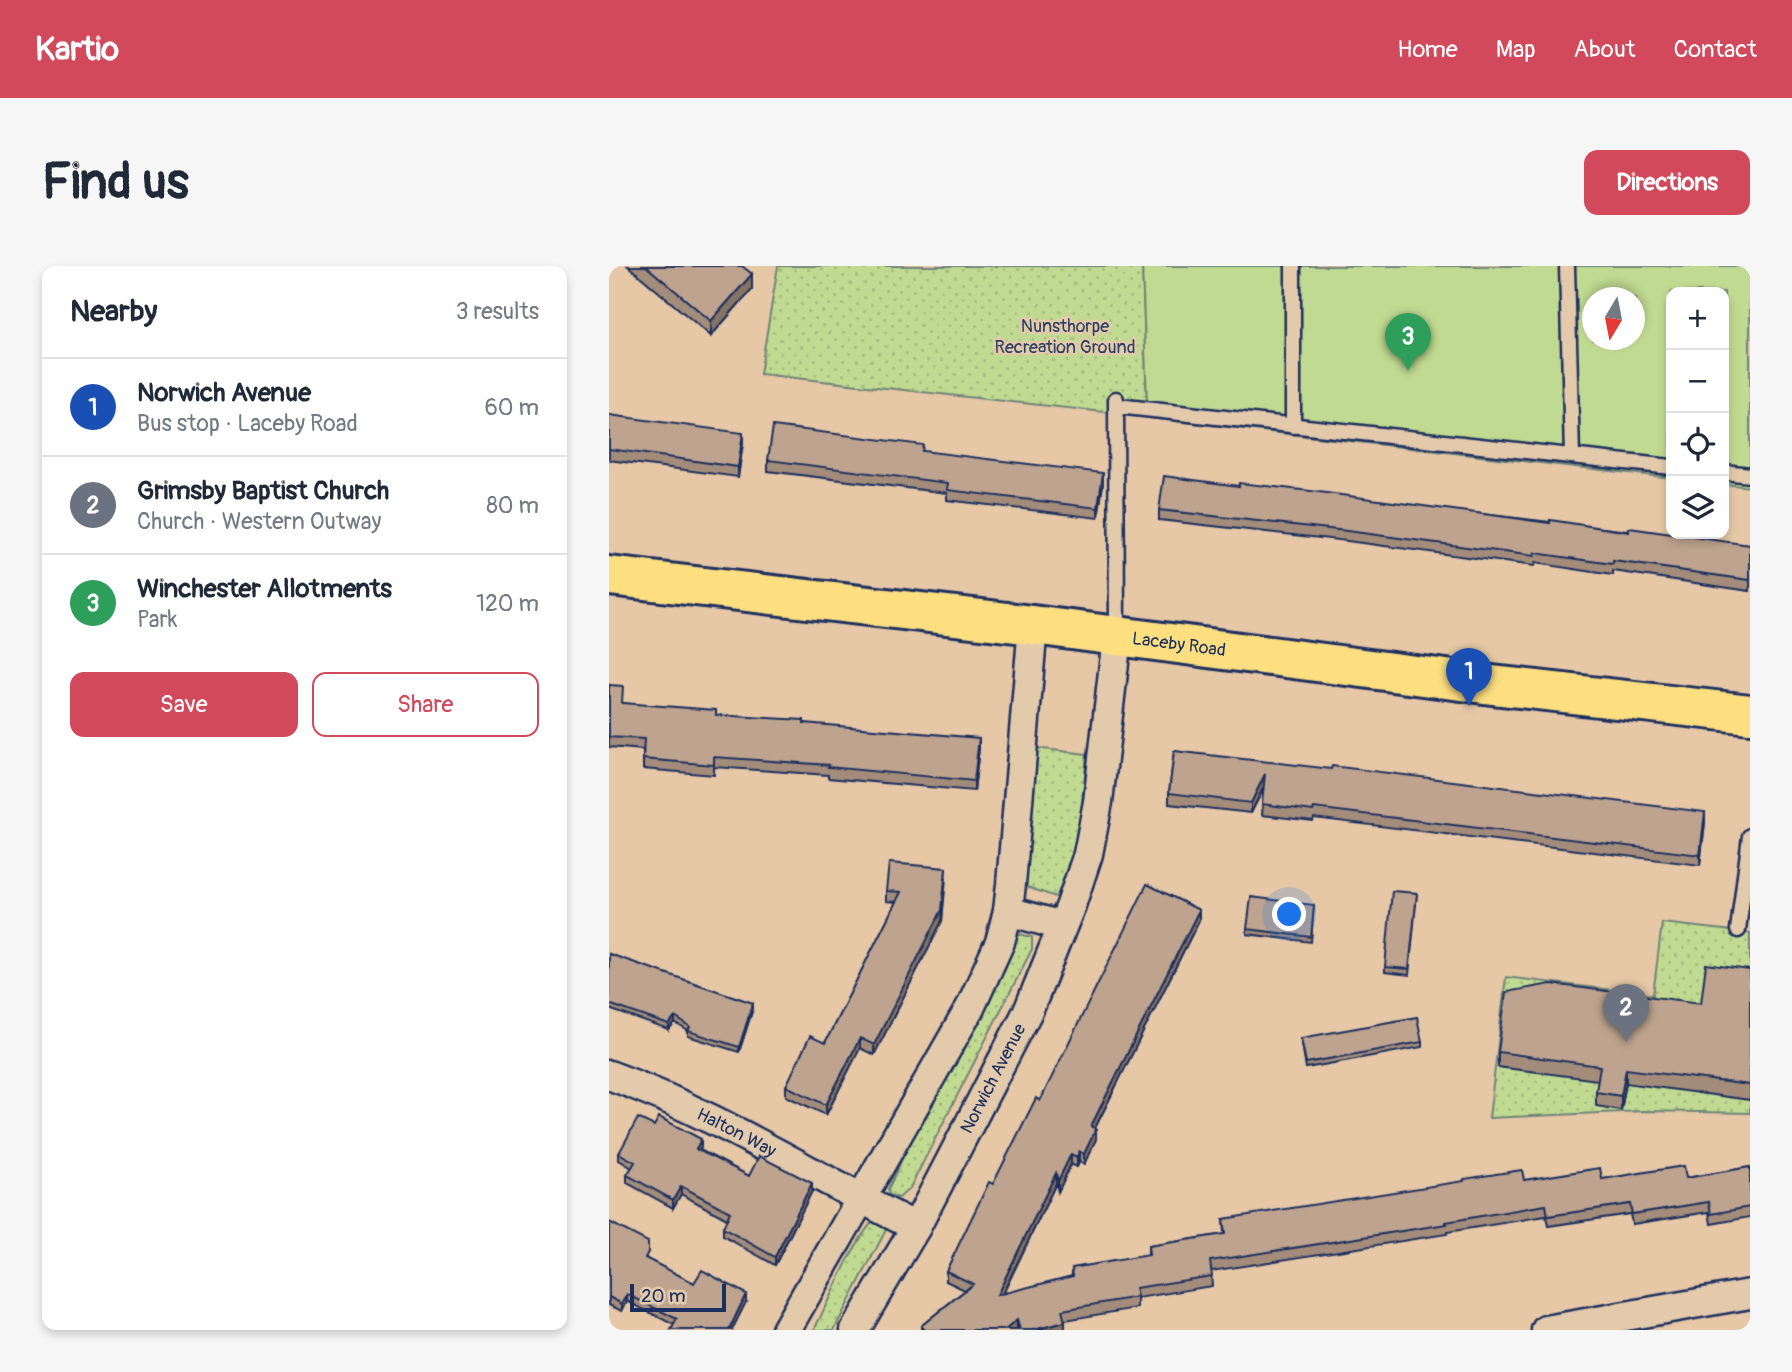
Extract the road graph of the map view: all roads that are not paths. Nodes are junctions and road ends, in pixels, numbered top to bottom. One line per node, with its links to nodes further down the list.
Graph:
1 (1293, 266): 3 (lane)
2 (1567, 266): 4 (lane)
3 (1293, 426): 4 (lane); 10 (lane)
4 (1572, 456): 5 (lane)
5 (1666, 466)
6 (1729, 473): 7 (lane)
7 (1750, 475)
8 (609, 576): 9 (highway, Laceby Road)
9 (1033, 625): 10 (highway, Laceby Road); 13 (street)
10 (1117, 637): 11 (highway, Laceby Road); 14 (street, Norwich Avenue)
11 (1750, 714)
12 (1750, 836): 15 (lane)
13 (1008, 911): 14 (street); 17 (street)
14 (1062, 926): 18 (street, Norwich Avenue)
15 (1738, 930)
16 (609, 1075): 17 (street, Halton Way)
17 (861, 1200): 18 (street); 20 (street)
18 (916, 1227): 21 (street, Norwich Avenue)
19 (1750, 1294): 22 (street)
20 (786, 1330)
21 (855, 1330)
22 (1546, 1330)

